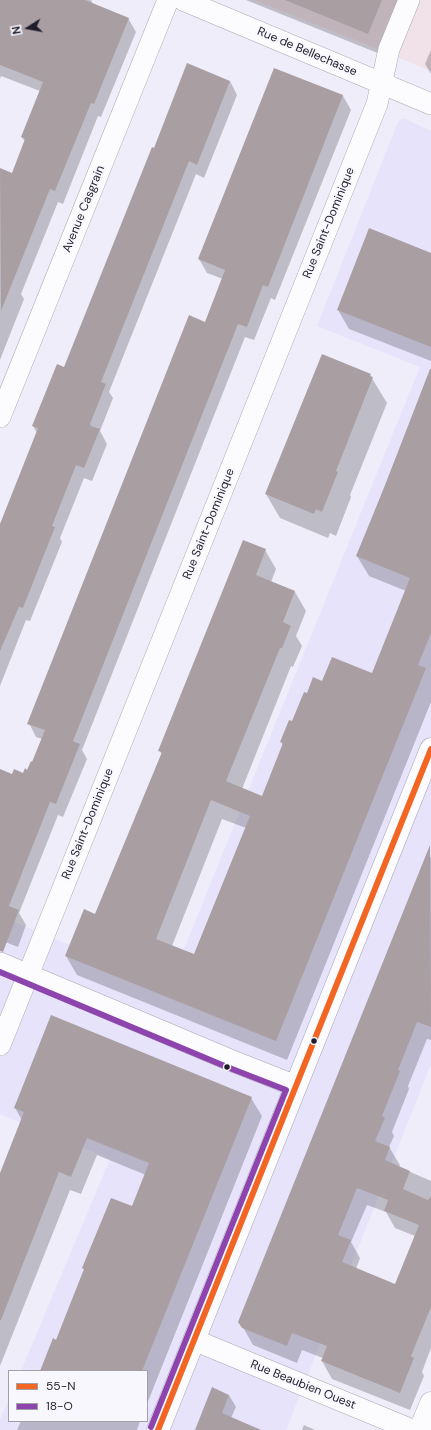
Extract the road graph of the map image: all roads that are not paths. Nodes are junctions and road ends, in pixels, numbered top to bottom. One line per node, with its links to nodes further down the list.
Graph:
1 (168, 0): 6 (street, Avenue Casgrain)
2 (183, 0): 4 (street, Rue de Bellechasse)
3 (409, 0): 4 (street, Rue Saint-Dominique)
4 (383, 76): 5 (street, Rue de Bellechasse); 9 (street, Rue Saint-Dominique)
5 (431, 104)
6 (0, 417)
7 (431, 749): 11 (main road)
8 (0, 963): 9 (street)
9 (28, 974): 10 (street, Rue Saint-Dominique); 11 (street)
10 (0, 1045)
11 (296, 1086): 12 (main road)
12 (194, 1340): 14 (main road); 15 (street, Rue Beaubien Ouest)
13 (431, 1403): 16 (main road)
14 (158, 1430)
15 (412, 1430)
16 (420, 1430)

